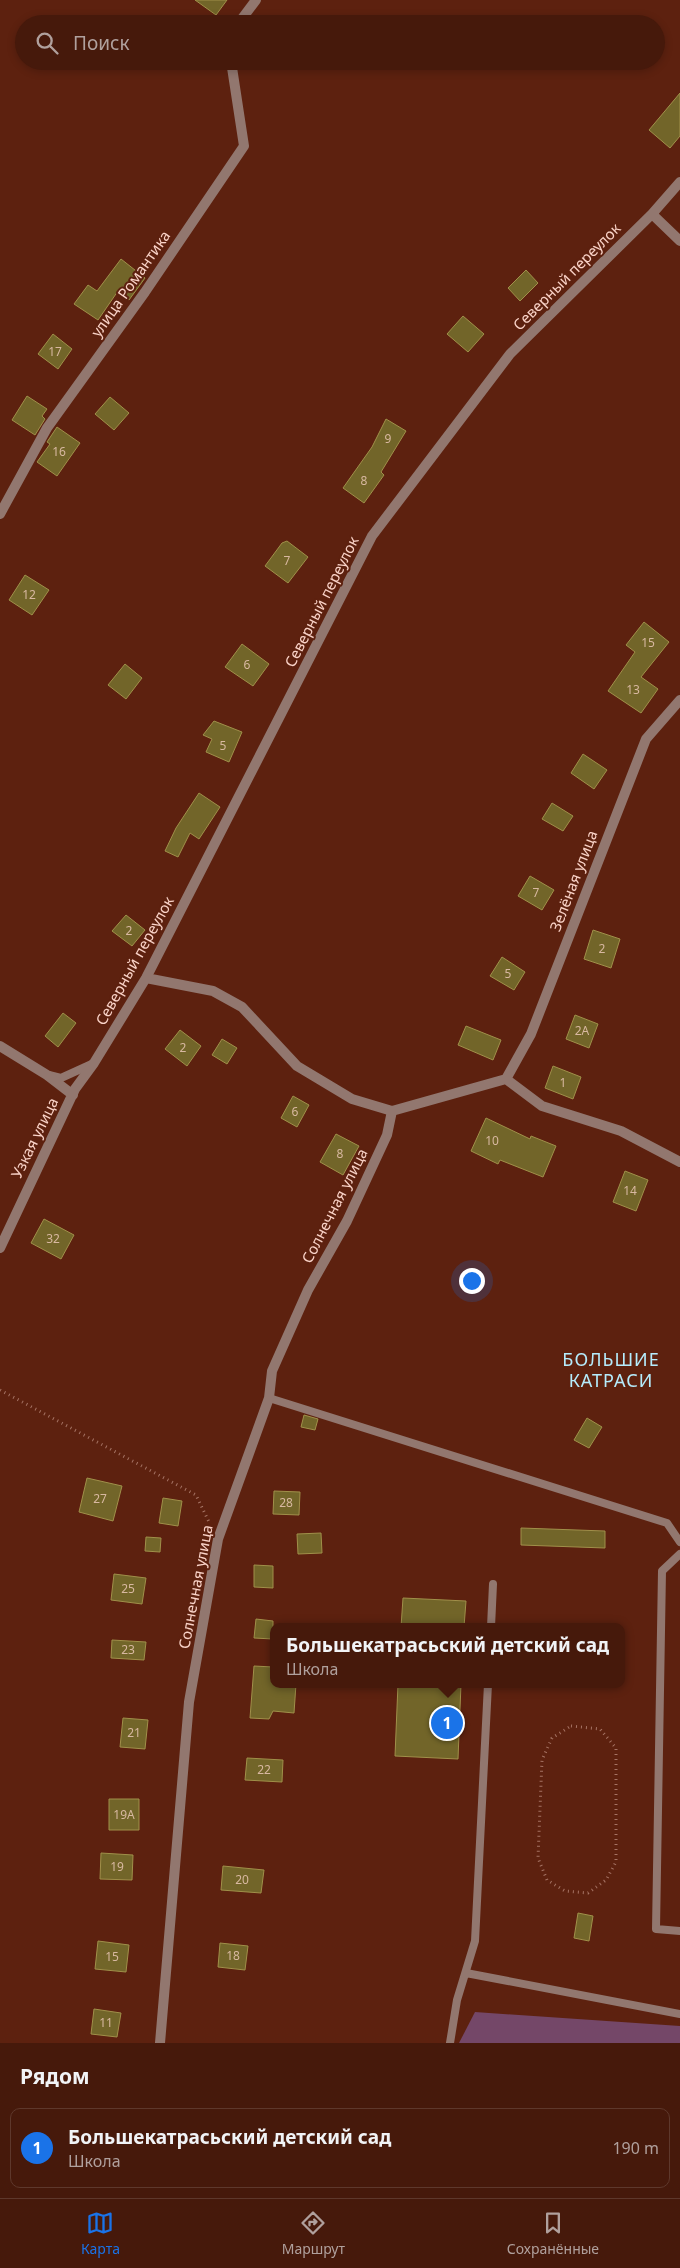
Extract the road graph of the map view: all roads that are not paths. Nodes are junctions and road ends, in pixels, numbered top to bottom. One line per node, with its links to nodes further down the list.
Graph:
1 (256, 0): 2 (street)
2 (245, 15)
3 (233, 70): 7 (street, улица Романтика)
4 (680, 182): 5 (street, Северный переулок)
5 (652, 214): 6 (street); 9 (street, Северный переулок)
6 (680, 241)
7 (0, 514)
8 (680, 700): 13 (street, Зелёная улица)
9 (146, 978): 11 (street, Северный переулок); 15 (street)
10 (0, 1046): 12 (street)
11 (94, 1063): 12 (lane); 14 (street, Северный переулок)
12 (47, 1075): 14 (street)
13 (506, 1080): 15 (street); 16 (street)
14 (73, 1095): 17 (street, Узкая улица)
15 (392, 1111): 18 (street, Солнечная улица)
16 (680, 1162)
17 (0, 1248)
18 (269, 1398): 19 (lane); 27 (street, Солнечная улица)
19 (680, 1542)
20 (680, 1554): 24 (lane)
21 (493, 1584): 22 (lane)
22 (491, 1623)
23 (488, 1688): 25 (lane)
24 (680, 1932)
25 (466, 1973): 26 (lane); 28 (lane)
26 (680, 2014)
27 (160, 2043)
28 (450, 2043)

